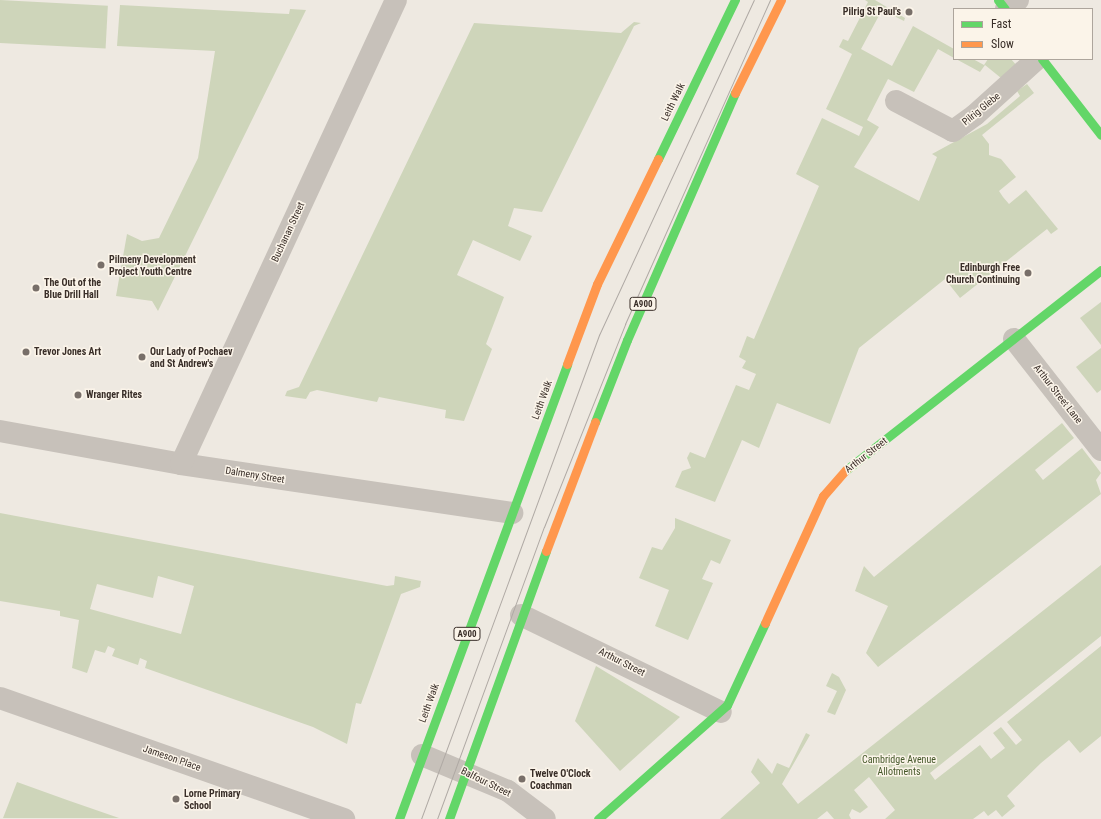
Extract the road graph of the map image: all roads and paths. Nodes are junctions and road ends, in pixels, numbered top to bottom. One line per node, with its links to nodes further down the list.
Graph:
1 (396, 0): 16 (street, Buchanan Street)
2 (735, 0): 17 (main road, Leith Walk / A900)
3 (781, 0): 18 (main road, A900)
4 (998, 0): 6 (main road)
5 (1018, 0): 7 (street)
6 (1005, 8)
7 (1007, 8)
8 (1036, 60): 10 (street, Pilrig Glebe)
9 (1043, 60): 11 (main road)
10 (896, 101)
11 (1101, 135)
12 (1101, 270): 13 (main road, Arthur Street)
13 (1014, 339): 15 (street, Arthur Street Lane); 20 (main road, Arthur Street)
14 (0, 431): 16 (street, Dalmeny Street)
15 (1101, 450)
16 (181, 464): 17 (street, Dalmeny Street)
17 (512, 514): 21 (main road, Leith Walk / A900)
18 (521, 615): 20 (street, Arthur Street); 22 (main road, A900)
19 (0, 698): 23 (street, Jameson Place)
20 (721, 712): 27 (main road, Arthur Street)
21 (422, 755): 22 (street, Balfour Street); 24 (main road, Leith Walk / A900)
22 (466, 771): 25 (main road, A900); 26 (street, Balfour Street)
23 (344, 819)
24 (399, 819)
25 (449, 819)
26 (545, 819)
27 (598, 819)

